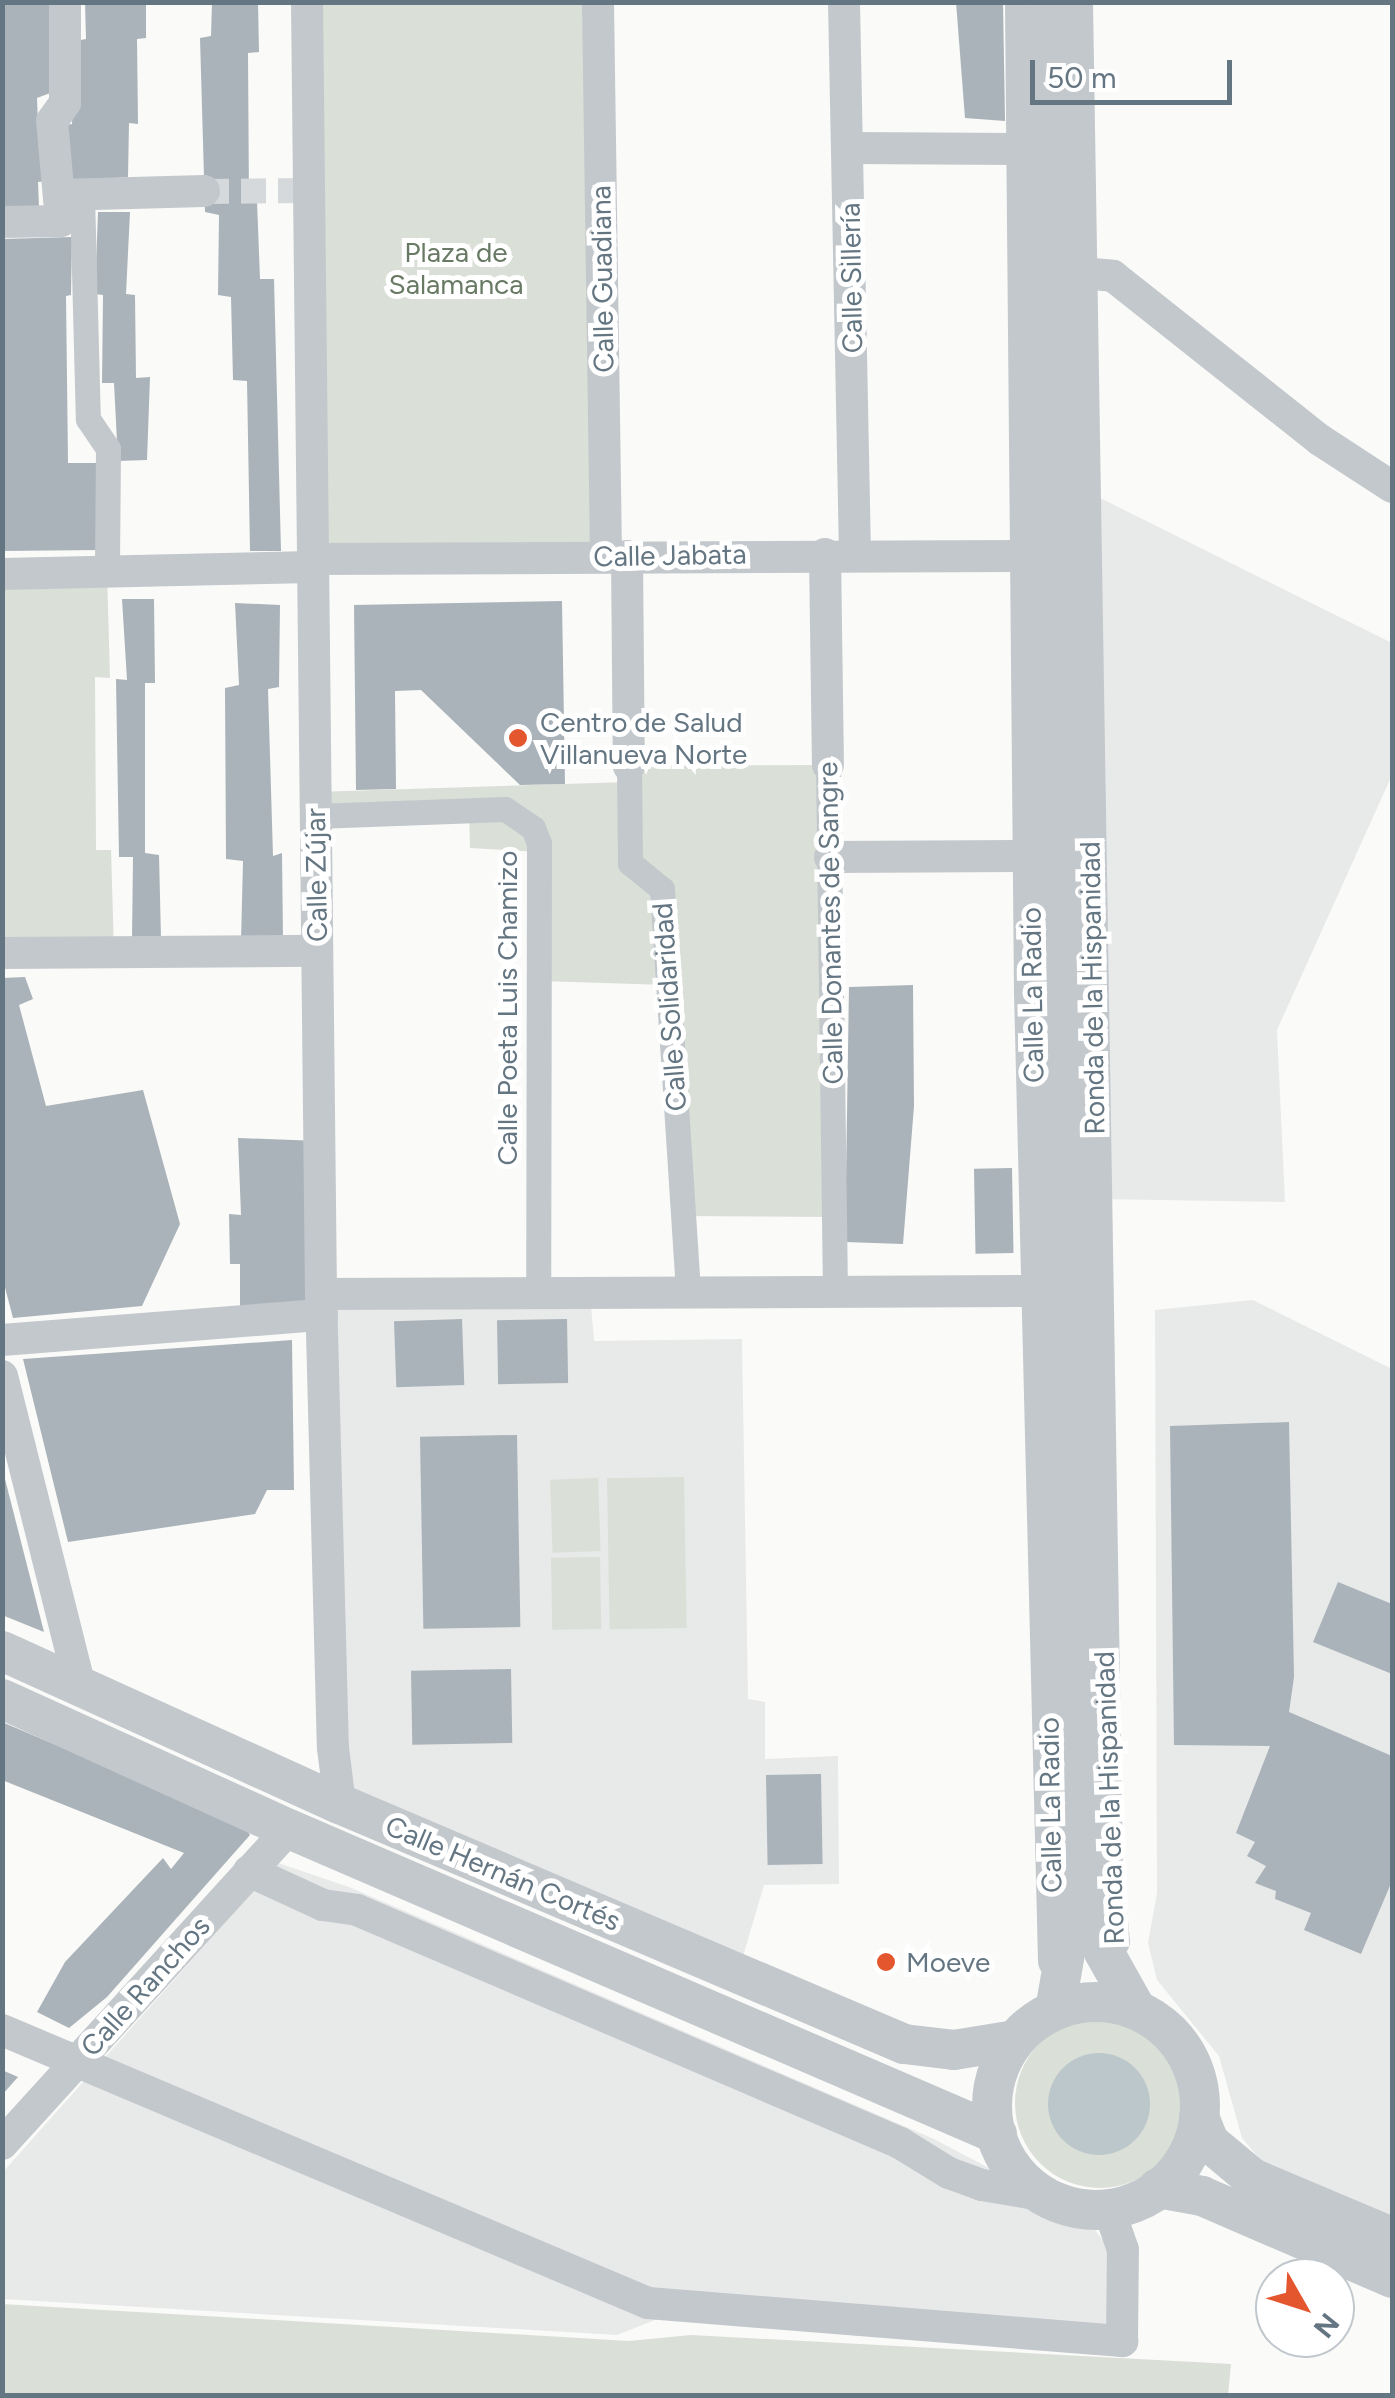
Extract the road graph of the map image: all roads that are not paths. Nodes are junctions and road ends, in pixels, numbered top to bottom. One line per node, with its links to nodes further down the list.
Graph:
1 (65, 2): 11 (street)
2 (307, 2): 18 (street, Calle Zújar)
3 (598, 2): 16 (street, Calle Guadiana)
4 (844, 2): 8 (street, Calle Sillería)
5 (1021, 2): 9 (street, Calle La Radio)
6 (1049, 2): 42 (street, Ronda de la Hispanidad)
7 (1077, 2): 13 (street, Ronda de la Hispanidad)
8 (849, 148): 9 (street); 15 (street, Calle Sillería)
9 (1022, 149): 17 (street, Calle La Radio)
10 (204, 190): 11 (street)
11 (67, 204): 12 (street); 19 (street)
12 (2, 222)
13 (1080, 273): 14 (street); 44 (street, Ronda de la Hispanidad)
14 (1392, 488)
15 (840, 554): 16 (street, Calle Jabata); 17 (street, Calle Jabata); 21 (street, Calle Donantes de Sangre)
16 (617, 556): 18 (street, Calle Jabata); 22 (street, Calle Solidaridad)
17 (1028, 556): 24 (street, Calle La Radio)
18 (313, 563): 19 (street, Calle Jabata); 23 (street, Calle Zújar)
19 (106, 572): 20 (street, Calle Jabata)
20 (2, 574)
21 (828, 765): 25 (street, Calle Donantes de Sangre)
22 (629, 766): 29 (street, Calle Solidaridad)
23 (316, 816): 26 (street, Calle Zújar); 31 (street, Calle Poeta Luis Chamizo)
24 (1030, 856): 25 (street); 28 (street, Calle La Radio)
25 (830, 857): 30 (street, Calle Donantes de Sangre)
26 (317, 951): 27 (street); 32 (street, Calle Zújar)
27 (2, 952)
28 (1040, 1291): 30 (street); 45 (street, Calle La Radio)
29 (688, 1292): 30 (street); 31 (street)
30 (836, 1292)
31 (538, 1293): 32 (street)
32 (322, 1304): 33 (street); 38 (street, Calle Zújar)
33 (2, 1340)
34 (2, 1376): 36 (street)
35 (2, 1651): 36 (street, Calle Hernán Cortés)
36 (80, 1686): 39 (street, Calle Hernán Cortés)
37 (2, 1700): 41 (street, Calle Hernán Cortés)
38 (333, 1748): 39 (street); 40 (street, Calle Zújar)
39 (300, 1786): 40 (street, Calle Hernán Cortés)
40 (340, 1804): 48 (street, Calle Hernán Cortés)
41 (289, 1830): 43 (street, Calle Ranchos); 51 (street, Calle Hernán Cortés)
42 (1080, 1866): 44 (street, Ronda de la Hispanidad); 45 (street, Ronda de la Hispanidad)
43 (249, 1872): 49 (street, Calle Ranchos); 54 (street)
44 (1116, 1973): 46 (street, Ronda de la Hispanidad)
45 (1057, 1998): 46 (street); 48 (street)
46 (1136, 2009): 50 (street)
47 (2, 2030): 49 (street)
48 (1015, 2040): 51 (street)
49 (76, 2062): 52 (street, Calle Ranchos); 55 (street)
50 (1200, 2117): 53 (street); 56 (street)
51 (996, 2134): 54 (street)
52 (2, 2144)
53 (1158, 2188): 55 (street); 57 (street)
54 (1041, 2195): 55 (street)
55 (1110, 2209)
56 (1392, 2237)
57 (1392, 2278)

